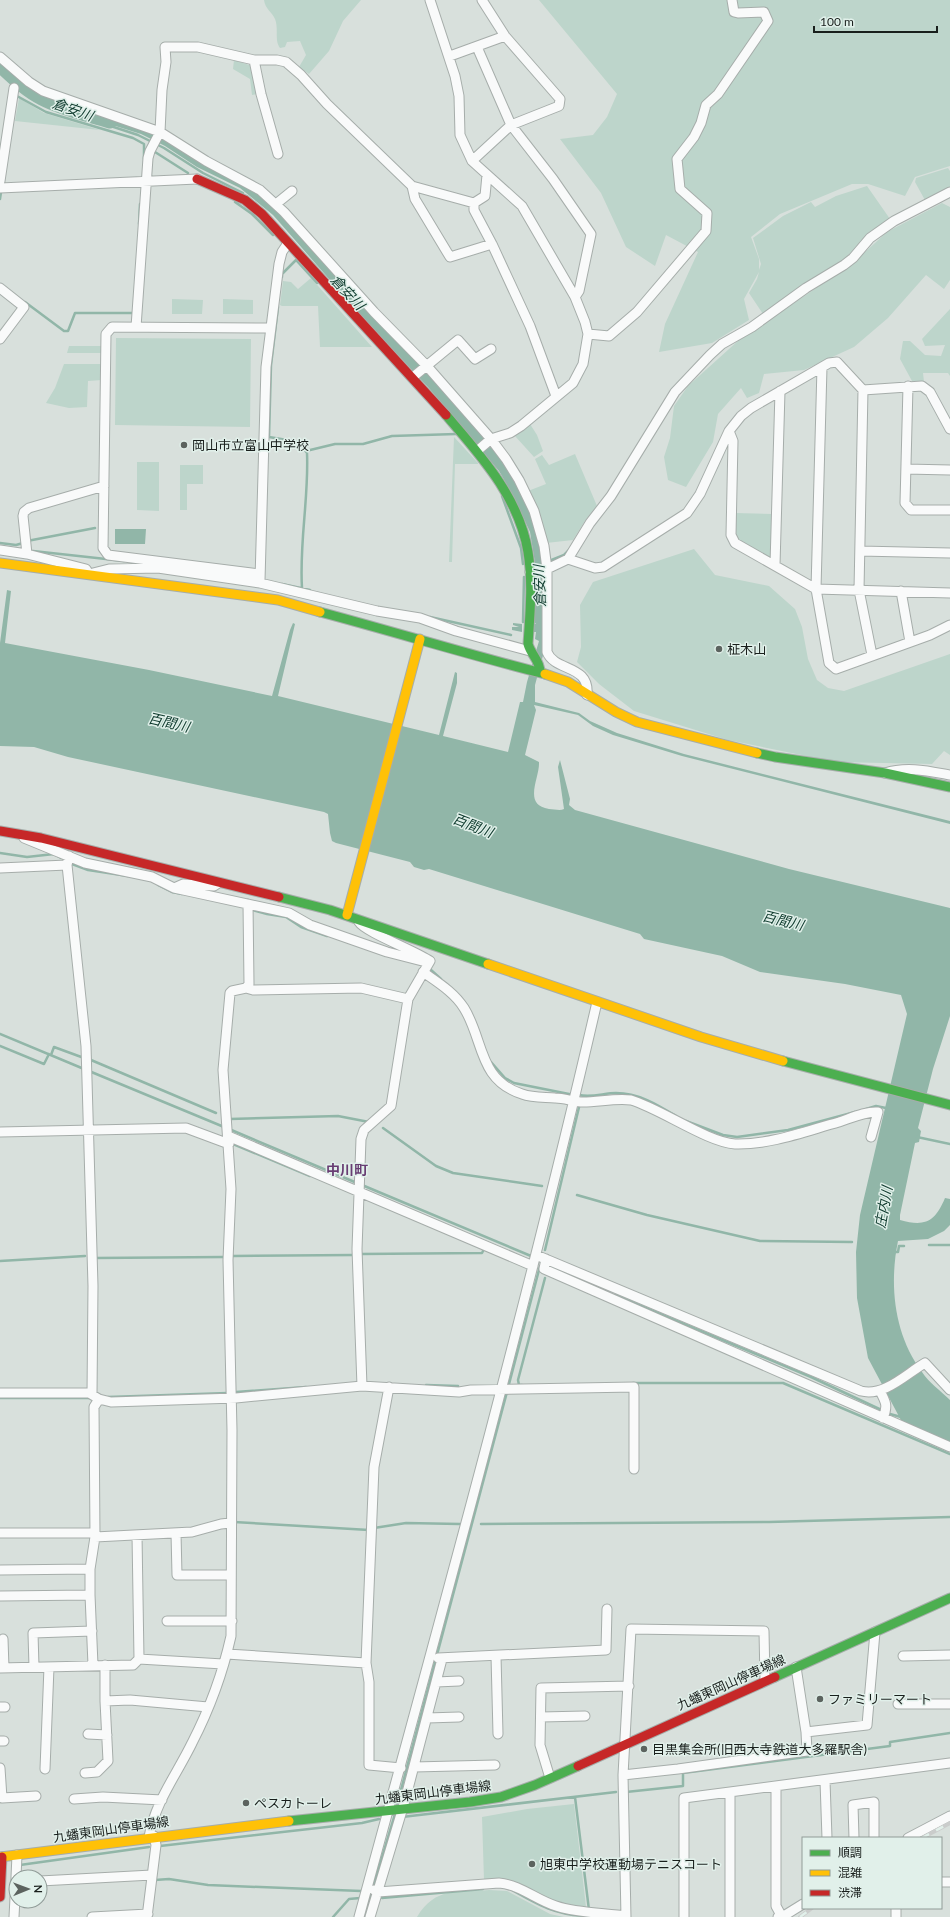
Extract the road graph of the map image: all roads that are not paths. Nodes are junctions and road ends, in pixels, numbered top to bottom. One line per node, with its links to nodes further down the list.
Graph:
1 (430, 0): 6 (street)
2 (482, 0): 4 (street)
3 (732, 0): 31 (street)
4 (505, 36): 5 (street); 10 (street)
5 (477, 47): 6 (street); 10 (street)
6 (450, 56): 13 (street)
7 (254, 60): 11 (street); 12 (street); 17 (street)
8 (1, 61): 11 (street)
9 (14, 88): 16 (street)
10 (511, 125): 13 (street); 28 (street)
11 (160, 133): 15 (street); 22 (street)
12 (278, 154)
13 (472, 161): 14 (street)
14 (487, 175): 21 (street); 28 (street)
15 (146, 180): 18 (street); 24 (street); 29 (street)
16 (0, 181)
17 (412, 186): 21 (street); 26 (street)
18 (0, 188)
19 (292, 191): 22 (street)
20 (950, 192): 53 (street)
21 (474, 203): 26 (street)
22 (276, 204): 23 (street)
23 (283, 213): 24 (street); 34 (street)
24 (272, 222): 25 (street)
25 (288, 243): 30 (street); 36 (street)
26 (492, 244): 40 (street)
27 (0, 288): 32 (street)
28 (575, 297): 31 (street)
29 (136, 327): 30 (street); 47 (street)
30 (270, 328): 60 (street)
31 (588, 334): 40 (street)
32 (0, 339)
33 (491, 349): 34 (street)
34 (425, 366): 36 (street); 43 (street)
35 (822, 367): 38 (street); 39 (street); 62 (street)
36 (414, 376): 44 (street)
37 (908, 386): 38 (street); 41 (street); 45 (street)
38 (863, 390): 50 (street)
39 (780, 391): 42 (street); 57 (street)
40 (556, 396): 43 (street)
41 (950, 429)
42 (729, 431): 53 (street); 57 (street)
43 (491, 439): 44 (street); 55 (street)
44 (479, 450): 58 (street)
45 (906, 469): 46 (street); 48 (street)
46 (950, 470)
47 (104, 486): 52 (street); 56 (street)
48 (950, 510)
49 (0, 550): 52 (street)
50 (860, 551): 51 (street); 63 (street)
51 (950, 553)
52 (27, 554): 59 (street)
53 (568, 559): 55 (street)
54 (0, 562): 59 (street)
55 (547, 564): 58 (street); 72 (street)
56 (158, 565): 59 (street); 60 (street); 61 (street)
57 (775, 566): 62 (street)
58 (530, 572): 69 (street)
59 (89, 574): 67 (street)
60 (260, 574): 61 (street)
61 (260, 583): 69 (street)
62 (816, 589): 63 (street); 70 (street)
63 (859, 590): 64 (street); 70 (street)
64 (901, 591): 65 (street); 68 (street)
65 (950, 593)
66 (950, 625): 68 (street)
67 (420, 639): 71 (street); 83 (street)
68 (910, 642): 70 (street)
69 (530, 651): 71 (street)
70 (872, 655)
71 (540, 672): 72 (street)
72 (588, 695): 73 (street)
73 (885, 773): 74 (street); 75 (street)
74 (950, 775)
75 (950, 788)
76 (0, 830): 77 (street)
77 (19, 834): 78 (street); 80 (street)
78 (68, 860): 79 (street); 81 (street); 92 (street)
79 (0, 868)
80 (218, 881): 81 (street); 83 (street)
81 (174, 888): 82 (street)
82 (248, 907): 85 (street); 87 (street)
83 (347, 915): 84 (street)
84 (357, 918): 85 (street); 89 (street)
85 (429, 963): 86 (street)
86 (423, 972): 88 (street); 90 (street)
87 (246, 988): 88 (street); 94 (street)
88 (408, 999): 96 (street)
89 (596, 1002): 90 (street); 91 (street)
90 (578, 1101): 95 (street); 97 (street)
91 (950, 1105)
92 (89, 1130): 93 (street); 94 (street); 106 (street)
93 (0, 1132)
94 (228, 1134): 96 (street); 107 (street)
95 (871, 1136)
96 (359, 1190): 99 (street); 100 (street)
97 (536, 1256): 98 (street); 99 (street)
98 (546, 1259): 103 (street); 108 (street)
99 (532, 1266): 102 (street)
100 (362, 1386): 101 (street); 107 (street)
101 (389, 1387): 102 (street); 134 (street)
102 (506, 1389): 110 (street); 132 (street)
103 (882, 1390): 104 (street); 108 (street)
104 (950, 1390)
105 (0, 1393): 106 (street)
106 (96, 1396): 107 (street); 114 (street)
107 (231, 1398): 111 (street)
108 (884, 1414): 109 (street)
109 (950, 1447)
110 (634, 1469)
111 (230, 1522): 113 (street); 118 (street)
112 (0, 1533): 114 (street)
113 (176, 1533): 115 (street); 118 (street)
114 (95, 1535): 115 (street); 116 (street)
115 (137, 1535): 133 (street)
116 (90, 1569): 117 (street); 119 (street)
117 (0, 1570)
118 (231, 1575): 124 (street)
119 (90, 1595): 120 (street); 125 (street)
120 (0, 1596)
121 (950, 1598): 126 (street, 九蟠東岡山停車場線)
122 (607, 1609): 130 (street)
123 (167, 1621): 124 (street)
124 (232, 1621): 128 (street)
125 (92, 1631): 136 (street); 138 (street)
126 (875, 1632): 141 (street, 九蟠東岡山停車場線); 154 (street)
127 (3, 1639): 140 (street)
128 (227, 1654): 134 (street); 135 (street)
129 (950, 1655): 131 (street)
130 (496, 1656): 132 (street); 156 (street)
131 (903, 1656)
132 (436, 1658): 144 (street); 163 (street)
133 (139, 1659): 135 (street); 137 (street)
134 (366, 1663): 163 (street)
135 (223, 1664): 149 (street)
136 (94, 1665): 137 (street); 139 (street)
137 (105, 1665): 146 (street)
138 (34, 1667): 139 (street); 140 (street)
139 (49, 1667): 164 (street)
140 (2, 1668)
141 (796, 1668): 143 (street, 九蟠東岡山停車場線); 154 (street)
142 (459, 1681): 144 (street)
143 (765, 1681): 145 (street); 158 (street, 九蟠東岡山停車場線)
144 (436, 1682): 152 (street)
145 (629, 1686): 153 (street); 158 (street)
146 (105, 1701): 149 (street); 157 (street)
147 (898, 1704): 148 (street)
148 (950, 1704)
149 (208, 1707): 173 (street)
150 (585, 1716): 153 (street)
151 (459, 1717): 152 (street)
152 (427, 1718): 161 (street)
153 (541, 1718): 167 (street)
154 (806, 1732): 166 (street)
155 (88, 1734): 157 (street)
156 (498, 1734)
157 (107, 1735): 165 (street)
158 (624, 1744): 166 (street); 167 (street, 九蟠東岡山停車場線)
159 (950, 1763): 168 (street)
160 (495, 1765): 161 (street)
161 (414, 1767): 174 (street)
162 (0, 1768): 171 (street)
163 (401, 1768): 174 (street)
164 (46, 1769)
165 (85, 1773)
166 (623, 1775): 193 (street)
167 (550, 1778): 174 (street, 九蟠東岡山停車場線)
168 (825, 1780): 169 (street); 177 (street)
169 (776, 1786): 170 (street); 197 (street)
170 (730, 1792): 194 (street); 195 (street)
171 (36, 1796)
172 (74, 1800): 173 (street)
173 (162, 1800): 176 (street)
174 (398, 1812): 176 (street, 九蟠東岡山停車場線); 186 (street); 186 (street)
175 (950, 1816): 180 (street)
176 (152, 1837): 181 (street, 九蟠東岡山停車場線); 184 (street)
177 (827, 1837)
178 (854, 1837): 179 (street)
179 (874, 1837)
180 (910, 1837)
181 (17, 1855): 182 (street, 九蟠東岡山停車場線); 183 (street)
182 (1, 1857): 187 (street)
183 (16, 1869)
184 (152, 1875): 185 (street); 189 (street)
185 (48, 1881)
186 (373, 1890): 191 (street); 192 (street); 193 (street)
187 (0, 1897)
188 (802, 1905): 197 (street)
189 (147, 1915): 190 (street)
190 (92, 1917)
191 (359, 1917)
192 (370, 1917)
193 (626, 1917)
194 (684, 1917)
195 (730, 1917)
196 (778, 1917): 197 (street)
197 (782, 1917)

